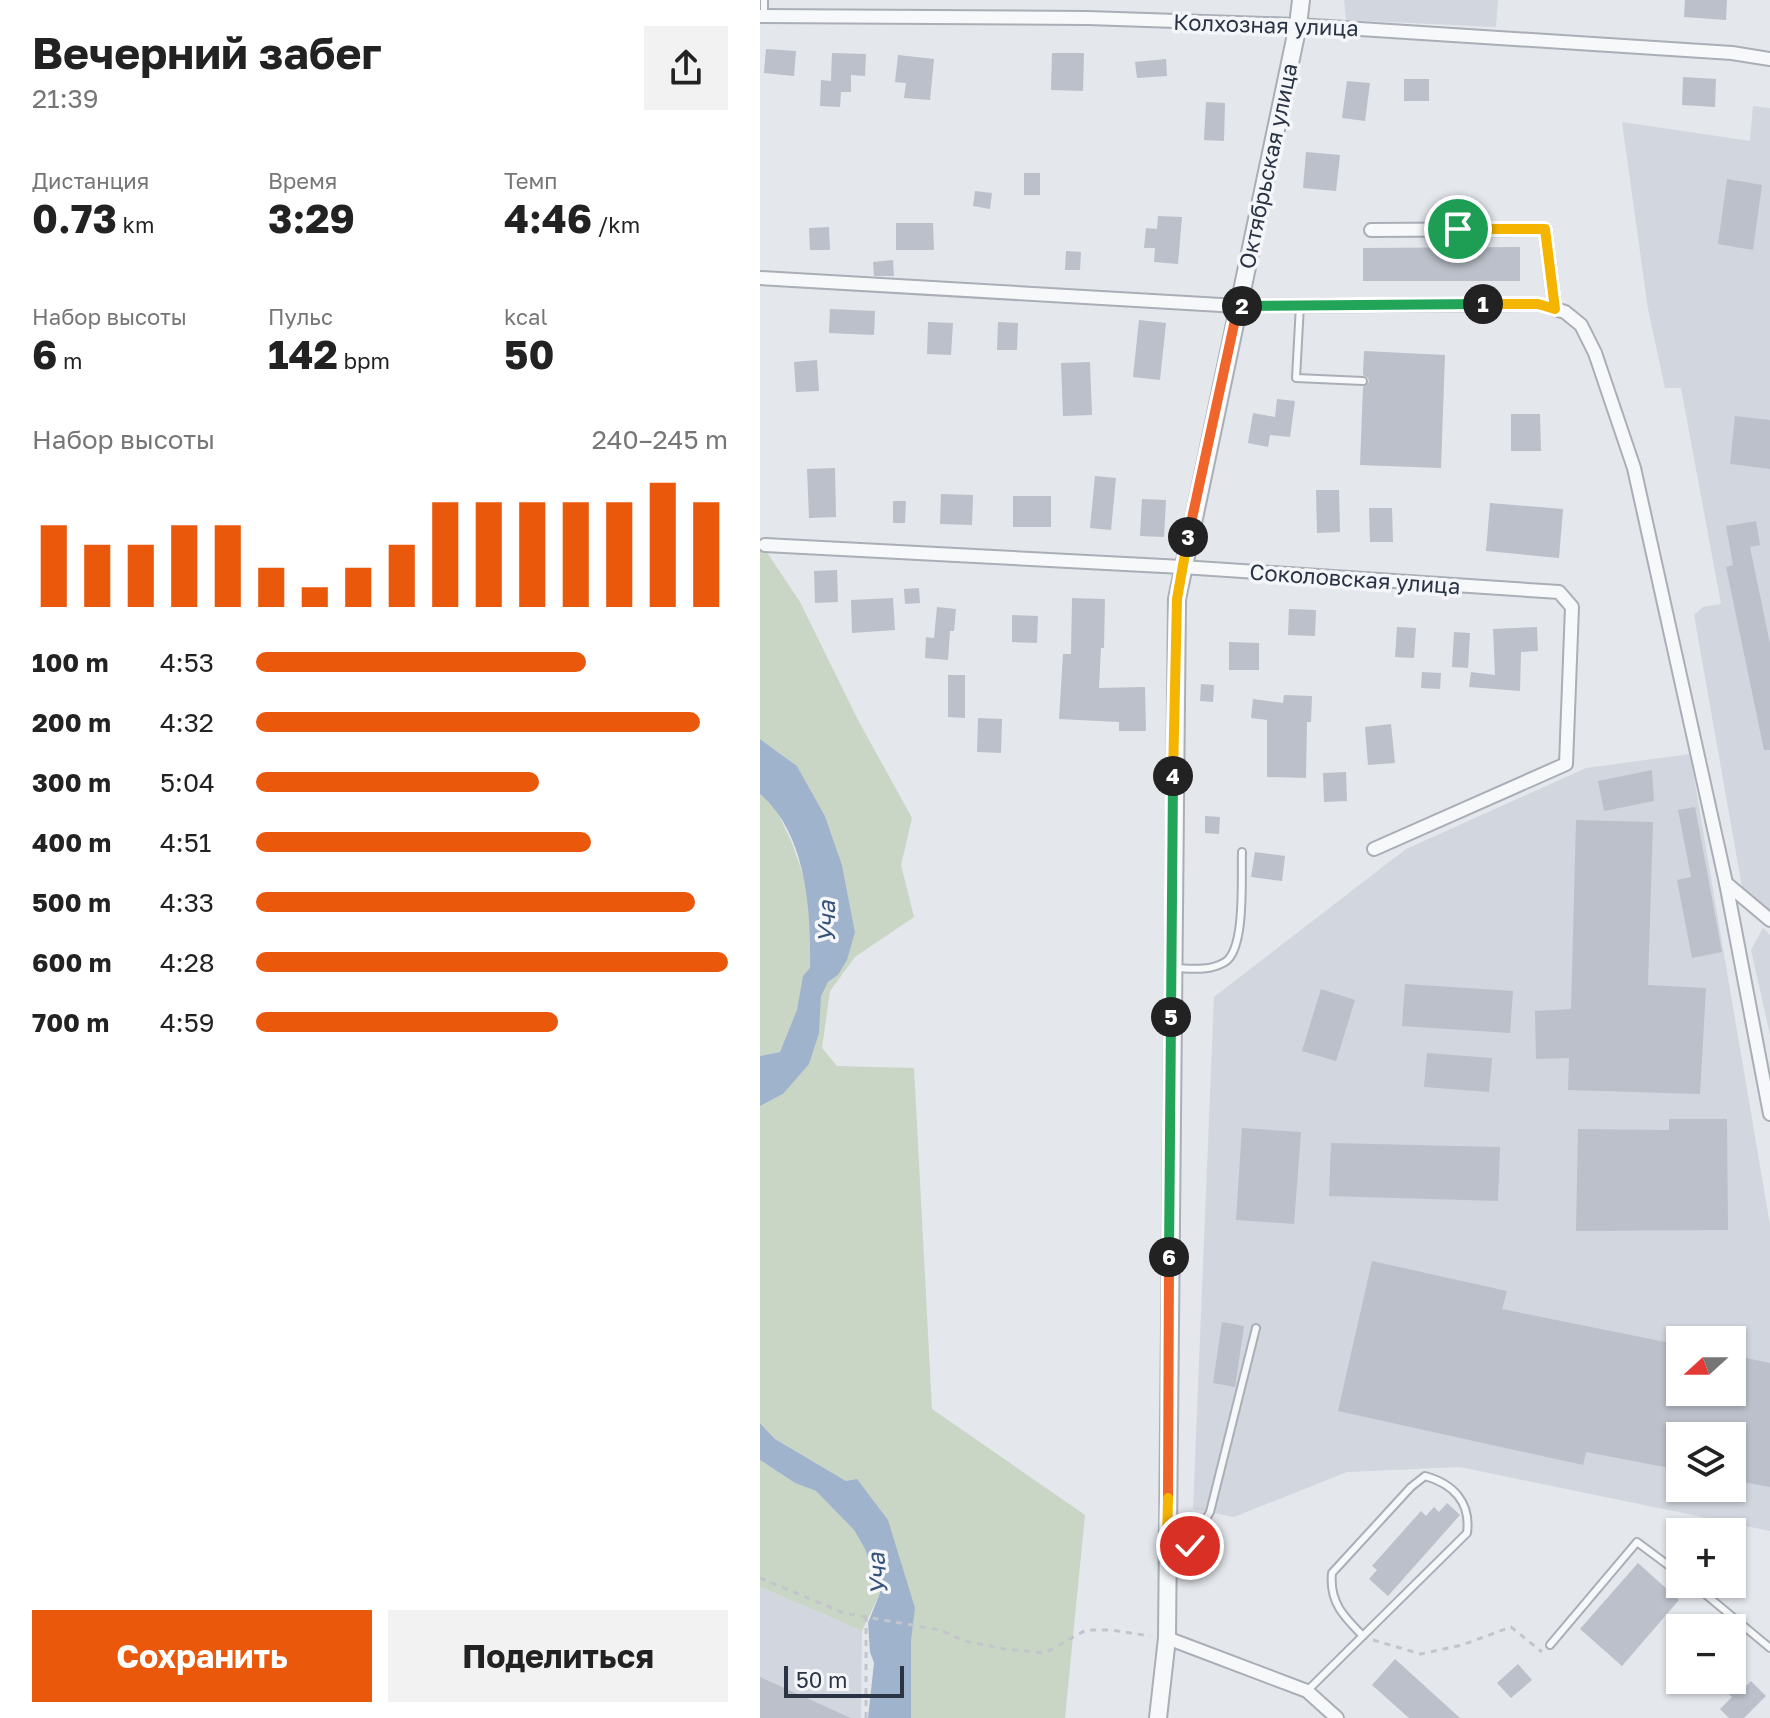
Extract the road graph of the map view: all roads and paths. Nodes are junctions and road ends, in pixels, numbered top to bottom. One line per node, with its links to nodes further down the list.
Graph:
1 (764, 0): 3 (lane)
2 (1301, 0): 4 (street, Октябрьская улица)
3 (762, 16): 4 (street, Колхозная улица)
4 (1298, 25): 5 (street, Колхозная улица); 9 (street, Октябрьская улица)
5 (1770, 59)
6 (1371, 230): 10 (street)
7 (760, 278): 9 (street)
8 (1300, 305): 9 (street); 10 (street); 11 (lane)
9 (1238, 306): 13 (street, Октябрьская улица)
10 (1555, 309): 16 (street)
11 (1363, 381)
12 (765, 545): 13 (street, Соколовская улица)
13 (1182, 567): 14 (street, Соколовская улица); 18 (street, Октябрьская улица)
14 (1374, 849)
15 (1242, 852): 18 (lane)
16 (1726, 883): 17 (street); 19 (street)
17 (1770, 920)
18 (1172, 968): 21 (street, Октябрьская улица)
19 (1770, 1114)
20 (1256, 1328): 21 (lane)
21 (1167, 1544): 27 (street, Октябрьская улица)
22 (1666, 1564): 28 (lane)
23 (760, 1578): 25 (path)
24 (1710, 1598): 29 (lane)
25 (866, 1615): 27 (path); 31 (path)
26 (1363, 1636): 26 (lane); 28 (path); 30 (lane)
27 (1167, 1638): 30 (street); 32 (street, Октябрьская улица)
28 (1550, 1645)
29 (1770, 1648)
30 (1307, 1691): 33 (street)
31 (866, 1718)
32 (1158, 1718)
33 (1337, 1718)

